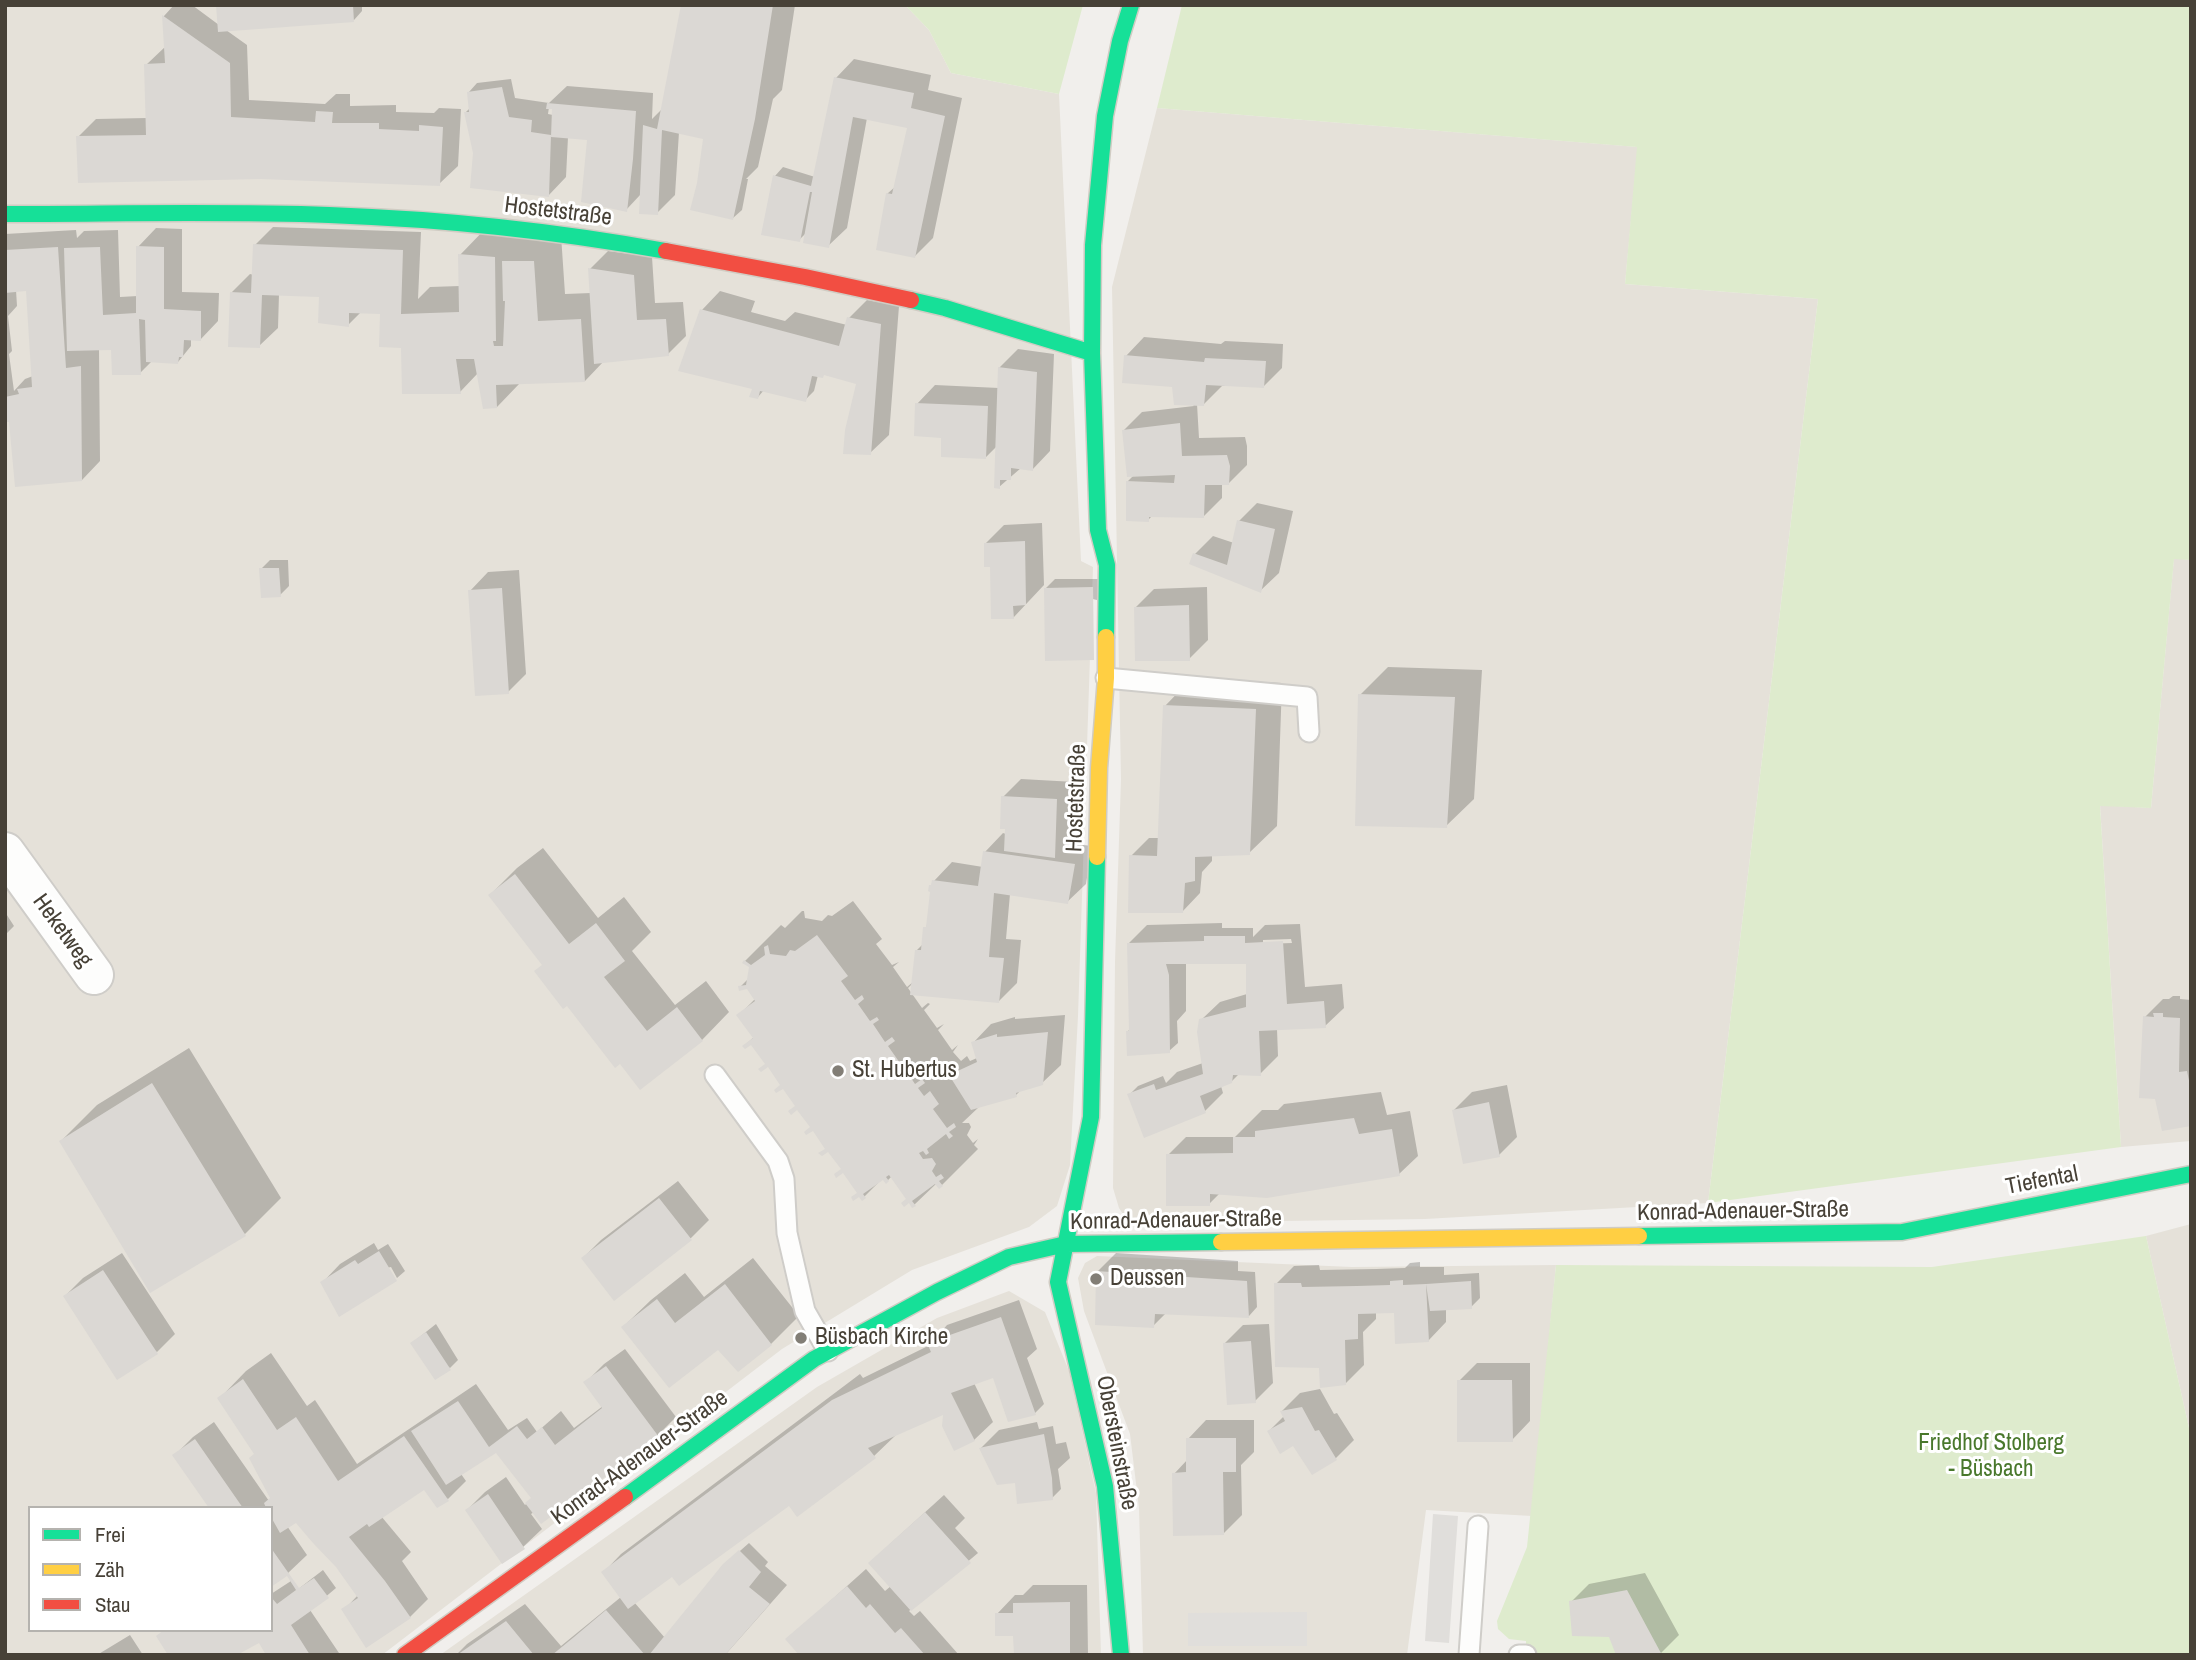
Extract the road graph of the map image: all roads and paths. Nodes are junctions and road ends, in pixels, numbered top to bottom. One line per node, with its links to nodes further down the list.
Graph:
1 (1131, 5): 3 (street, Hostetstraße)
2 (5, 214): 3 (street, Hostetstraße)
3 (1093, 353): 4 (street, Hostetstraße)
4 (1106, 678): 5 (lane); 11 (street, Hostetstraße)
5 (1309, 732)
6 (5, 852): 7 (street, Heketweg)
7 (94, 975)
8 (715, 1075): 12 (lane)
9 (2191, 1174): 10 (street, Tiefental)
10 (1902, 1232): 11 (street, Konrad-Adenauer-Straße)
11 (1066, 1244): 12 (street, Konrad-Adenauer-Straße); 15 (street, Obersteinstraße)
12 (828, 1351): 14 (street, Konrad-Adenauer-Straße)
13 (1478, 1525): 16 (lane)
14 (405, 1655)
15 (1121, 1655)
16 (1469, 1655)
17 (1519, 1655): 18 (lane)
18 (1526, 1655)

